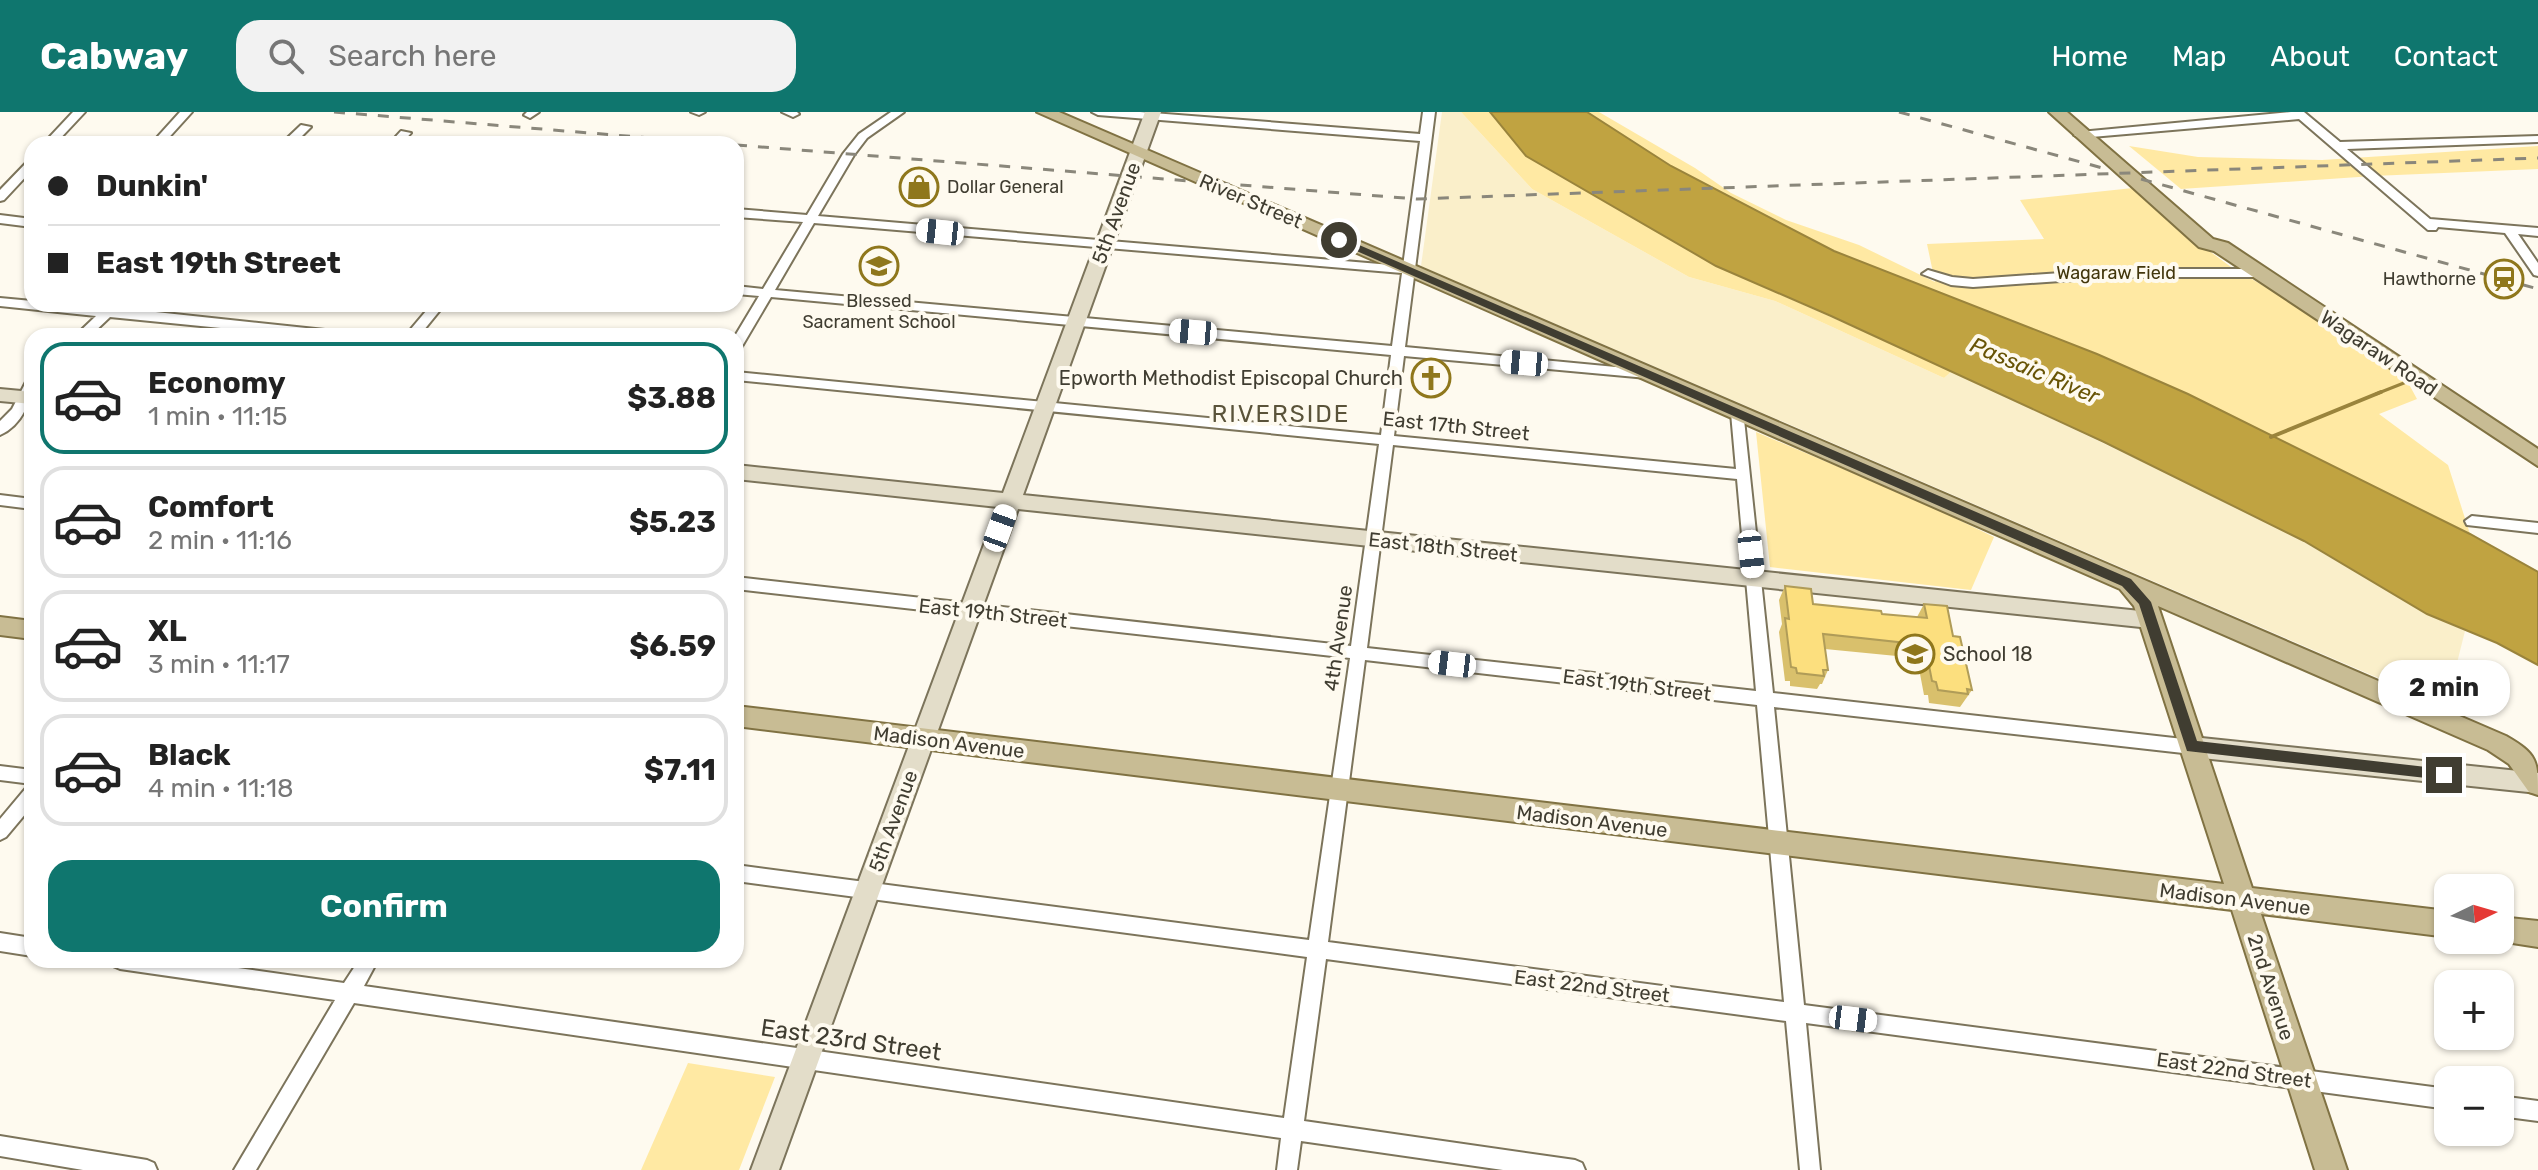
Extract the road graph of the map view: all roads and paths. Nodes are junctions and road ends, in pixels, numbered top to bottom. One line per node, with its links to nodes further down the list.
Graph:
1 (79, 112): 16 (street)
2 (186, 112): 17 (street)
3 (868, 112): 12 (street)
4 (898, 112): 12 (street)
5 (1045, 112): 23 (main road, River Street)
6 (1098, 112): 10 (street)
7 (1429, 112): 20 (street, 4th Avenue)
8 (2057, 112): 15 (main road, Wagaraw Road)
9 (2068, 112): 15 (main road, Wagaraw Road)
10 (1152, 114): 20 (street); 23 (main road, 5th Avenue)
11 (2299, 114): 15 (street); 22 (street)
12 (885, 120): 28 (street)
13 (305, 127): 18 (street)
14 (405, 133): 19 (street)
15 (2086, 134): 35 (main road, Wagaraw Road)
16 (56, 136)
17 (164, 136)
18 (295, 136)
19 (402, 136)
20 (1425, 138): 33 (street, 4th Avenue)
21 (2538, 139): 22 (street)
22 (2337, 146): 30 (street)
23 (1138, 153): 32 (main road, 5th Avenue); 33 (main road, River Street)
24 (24, 172): 25 (street)
25 (0, 197)
26 (744, 214): 28 (street)
27 (0, 219): 29 (street)
28 (811, 220): 32 (street); 38 (street)
29 (24, 222)
30 (2509, 230): 31 (street); 34 (street)
31 (2538, 232)
32 (1104, 246): 33 (street); 44 (main road, 5th Avenue)
33 (1409, 270): 49 (street, 4th Avenue); 50 (main road, River Street)
34 (2538, 272)
35 (2256, 273): 36 (street); 59 (main road, Wagaraw Road)
36 (1928, 274)
37 (744, 291): 38 (street)
38 (767, 293): 44 (street); 48 (street)
39 (0, 302): 40 (street)
40 (24, 303)
41 (107, 312): 45 (street)
42 (144, 312): 46 (street)
43 (432, 312): 47 (street)
44 (1076, 321): 49 (street); 55 (main road, 5th Avenue)
45 (90, 328)
46 (277, 328)
47 (419, 328)
48 (744, 332)
49 (1398, 351): 50 (street); 58 (street, 4th Avenue)
50 (1649, 374): 56 (main road, River Street)
51 (744, 377): 55 (street, East 17th Street)
52 (24, 393): 53 (main road)
53 (0, 395)
54 (24, 401): 57 (street)
55 (1045, 406): 58 (street, East 17th Street); 63 (main road, 5th Avenue)
56 (1738, 413): 61 (street); 69 (main road, River Street)
57 (0, 430)
58 (1387, 440): 61 (street, East 17th Street); 67 (street, 4th Avenue)
59 (2533, 451)
60 (744, 473): 63 (main road, East 18th Street)
61 (1743, 475): 68 (street)
62 (0, 500): 64 (street)
63 (1010, 501): 67 (main road, East 18th Street); 71 (main road, 5th Avenue)
64 (24, 503)
65 (2472, 521): 66 (street)
66 (2538, 528)
67 (1374, 540): 68 (main road, East 18th Street); 76 (street, 4th Avenue)
68 (1753, 580): 72 (main road, East 18th Street); 77 (street)
69 (2127, 582): 72 (main road, 2nd Avenue); 75 (main road, River Street)
70 (744, 584): 71 (street, East 19th Street)
71 (971, 610): 76 (street, East 19th Street); 79 (main road, 5th Avenue)
72 (2150, 620): 75 (main road, River Street); 81 (main road, 2nd Avenue)
73 (0, 626): 74 (main road)
74 (24, 629)
75 (2250, 635): 80 (main road, River Street)
76 (1358, 653): 77 (street, East 19th Street); 86 (street, 4th Avenue)
77 (1765, 700): 81 (street, East 19th Street); 89 (street)
78 (744, 717): 79 (main road, Madison Avenue)
79 (923, 739): 86 (main road, Madison Avenue); 91 (main road, 5th Avenue)
80 (2497, 743): 82 (main road, River Street); 85 (main road)
81 (2192, 747): 85 (main road, East 19th Street); 92 (main road, 2nd Avenue)
82 (2538, 757)
83 (0, 773): 84 (street)
84 (24, 776)
85 (2538, 784)
86 (1339, 789): 89 (main road, Madison Avenue); 98 (street, 4th Avenue)
87 (24, 803): 88 (street)
88 (0, 832)
89 (1778, 844): 92 (main road, Madison Avenue); 102 (street)
90 (744, 874): 91 (street, East 22nd Street)
91 (868, 890): 98 (street, East 22nd Street); 103 (main road, 5th Avenue)
92 (2242, 900): 93 (main road, Madison Avenue); 104 (main road, 2nd Avenue)
93 (2434, 922)
94 (2514, 931): 95 (main road)
95 (2538, 934)
96 (0, 942): 97 (street)
97 (24, 946)
98 (1316, 950): 102 (street, East 22nd Street); 108 (street, 4th Avenue)
99 (174, 968): 101 (street, East 23rd Street)
100 (364, 968): 101 (street)
101 (349, 994): 103 (street, East 23rd Street); 111 (street)
102 (1795, 1012): 104 (street, East 22nd Street); 115 (street)
103 (806, 1060): 108 (street, East 23rd Street); 112 (main road, 5th Avenue)
104 (2301, 1080): 105 (street, East 22nd Street); 116 (main road, 2nd Avenue)
105 (2434, 1097)
106 (2514, 1108): 107 (street)
107 (2538, 1111)
108 (1292, 1129): 113 (street, 4th Avenue); 114 (street, East 23rd Street)
109 (0, 1146): 110 (street)
110 (147, 1170)
111 (244, 1170)
112 (765, 1170)
113 (1287, 1170)
114 (1575, 1170)
115 (1810, 1170)
116 (2331, 1170)

